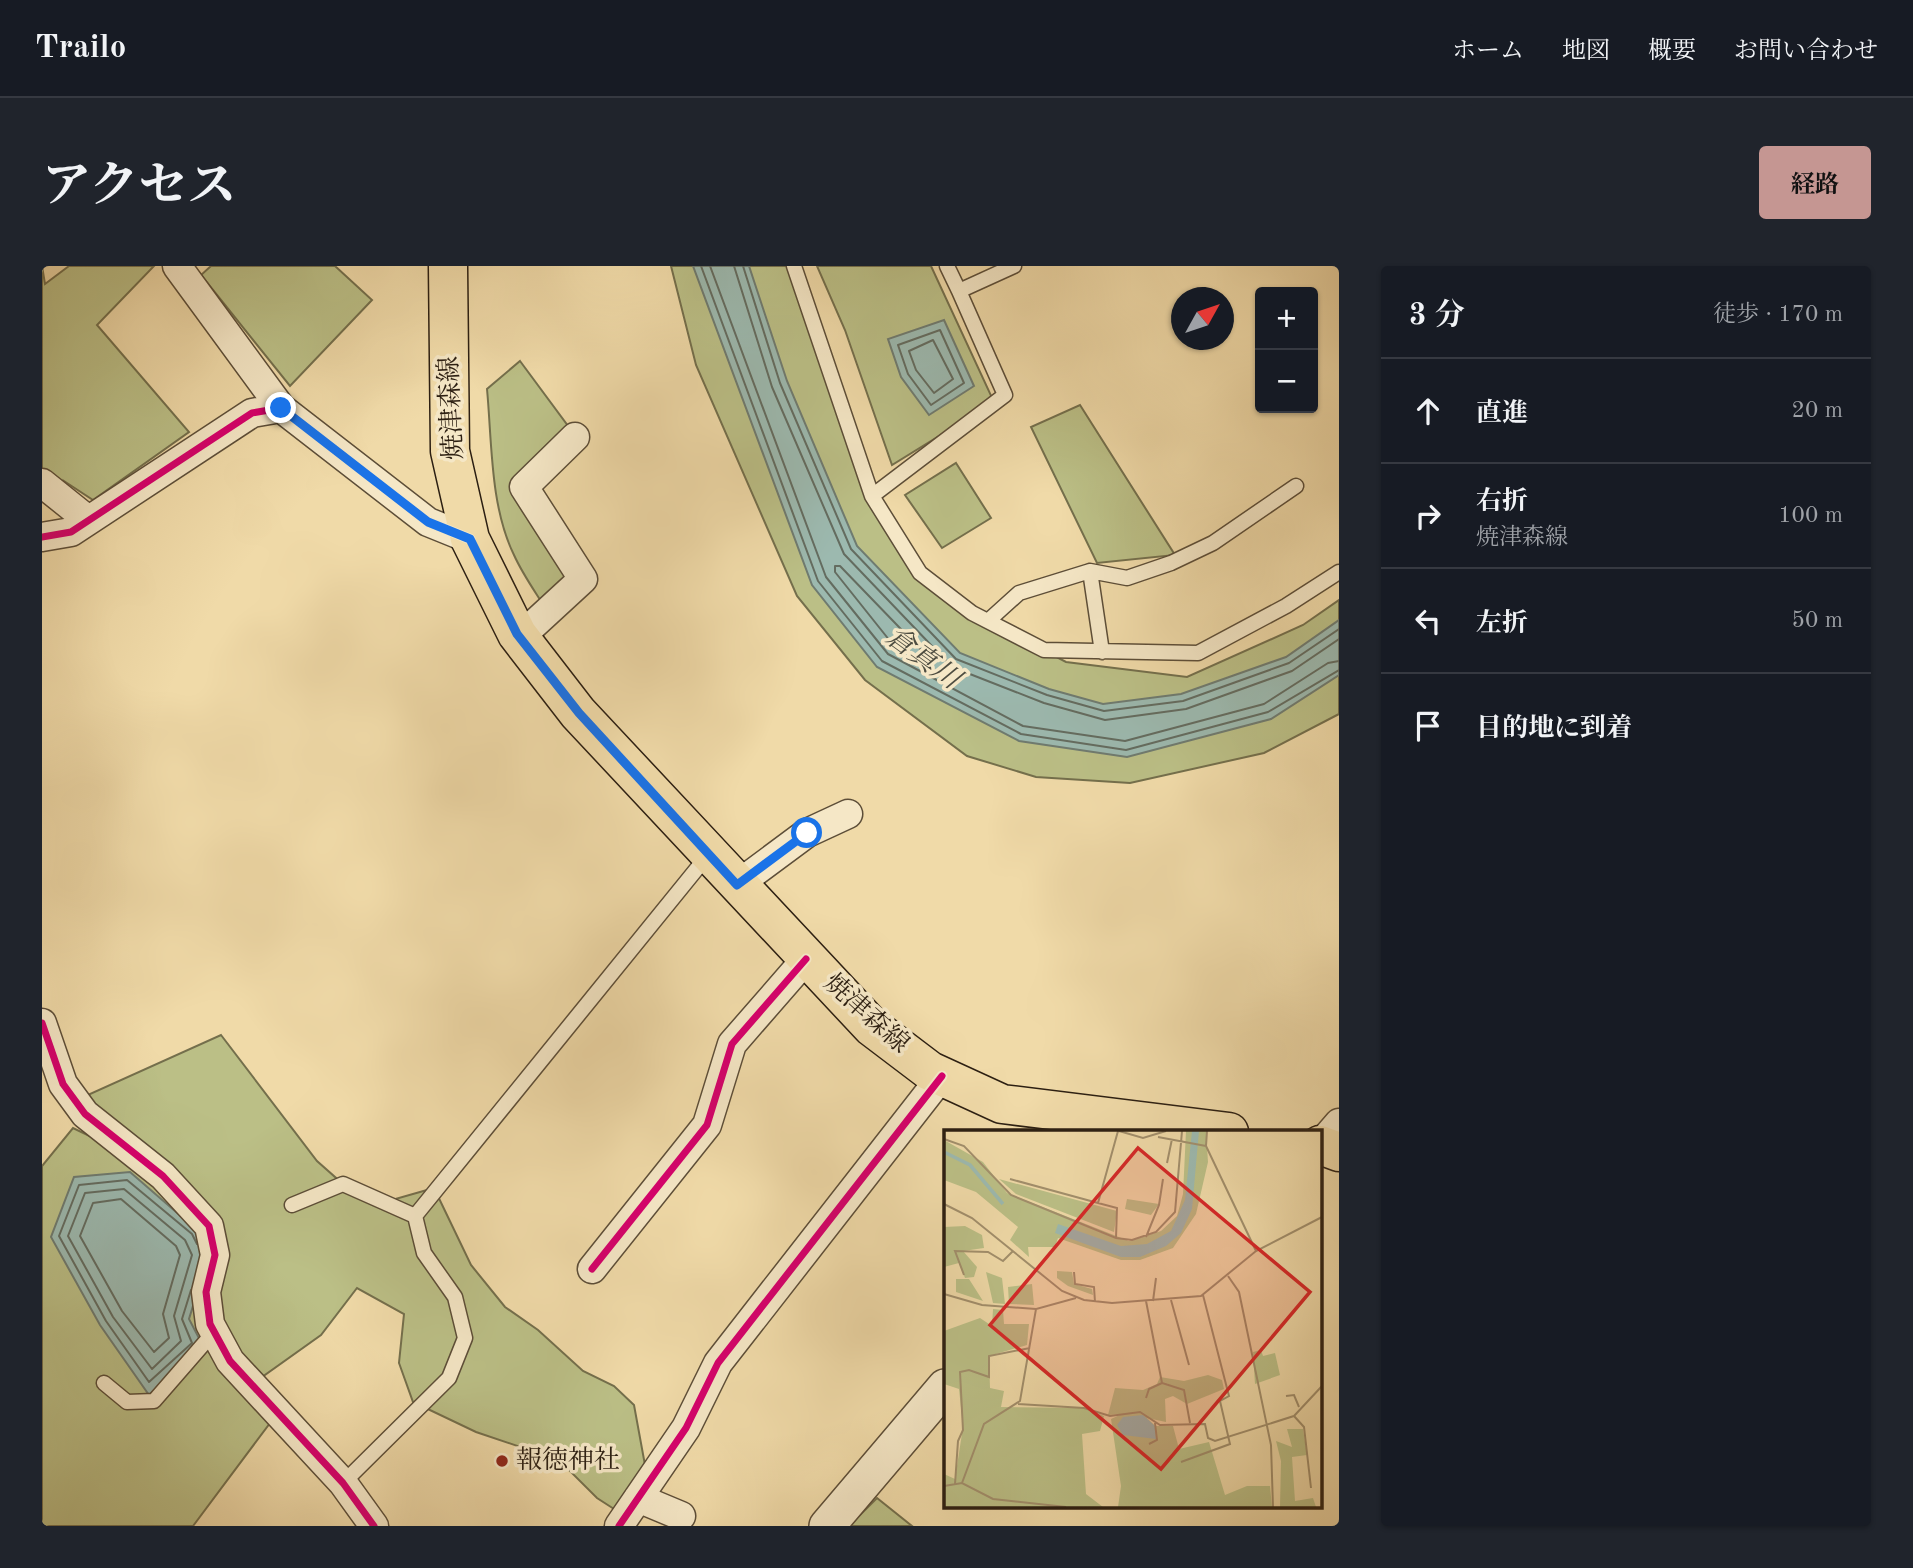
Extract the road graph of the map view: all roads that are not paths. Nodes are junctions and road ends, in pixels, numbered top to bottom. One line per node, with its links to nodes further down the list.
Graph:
1 (177, 266): 7 (street)
2 (448, 266): 14 (main road, 焼津森線)
3 (794, 266): 11 (lane)
4 (947, 266): 6 (lane)
5 (1014, 266): 6 (lane)
6 (959, 291): 11 (lane)
7 (281, 408): 12 (street); 14 (street)
8 (575, 437): 18 (street)
9 (42, 483): 12 (street)
10 (1296, 485): 15 (lane)
11 (872, 496): 17 (lane)
12 (88, 520): 13 (street)
13 (42, 537)
14 (470, 539): 18 (main road, 焼津森線)
15 (1090, 571): 17 (lane); 19 (lane)
16 (1339, 572): 19 (lane)
17 (988, 621): 19 (lane)
18 (520, 637): 21 (main road, 焼津森線)
19 (1102, 652)
20 (848, 814): 22 (street)
21 (709, 854): 22 (main road, 焼津森線); 33 (lane)
22 (737, 885): 23 (main road, 焼津森線)
23 (806, 959): 25 (main road, 焼津森線); 34 (street)
24 (42, 1023): 35 (street)
25 (942, 1076): 27 (main road, 焼津森線); 39 (street)
26 (1339, 1123): 29 (street)
27 (1115, 1124): 28 (main road, 焼津森線)
28 (1200, 1130)
29 (1322, 1143)
30 (1322, 1146): 31 (main road)
31 (1339, 1152)
32 (292, 1205): 33 (lane)
33 (415, 1216): 38 (lane)
34 (592, 1269)
35 (214, 1332): 36 (lane); 38 (street)
36 (104, 1383)
37 (944, 1388): 43 (street)
38 (343, 1483): 41 (street)
39 (638, 1498): 40 (street); 42 (street)
40 (681, 1516)
41 (374, 1526)
42 (619, 1526)
43 (827, 1526)

